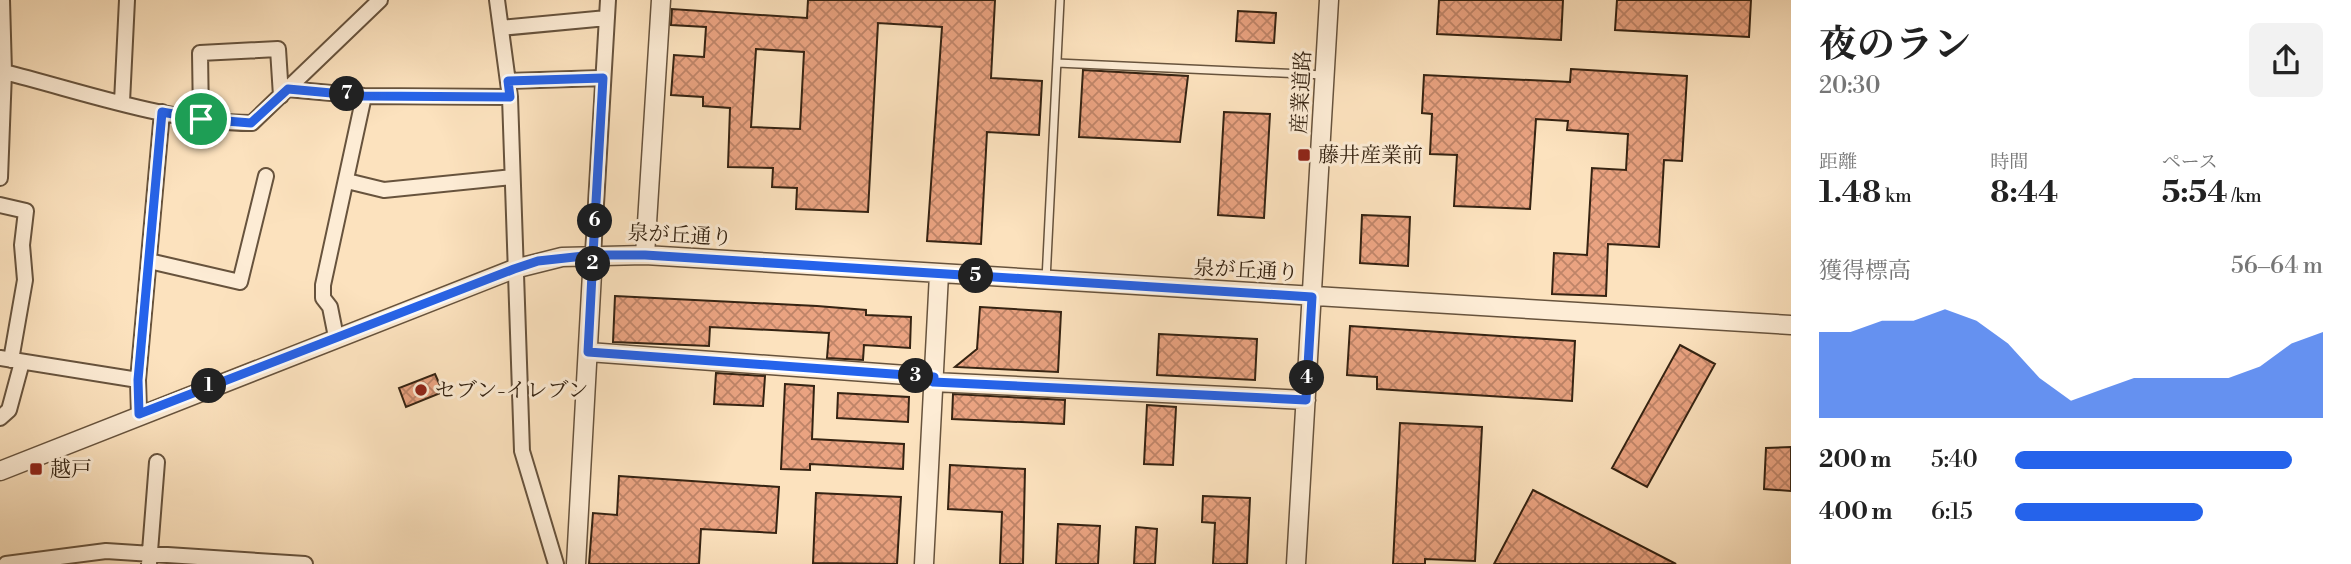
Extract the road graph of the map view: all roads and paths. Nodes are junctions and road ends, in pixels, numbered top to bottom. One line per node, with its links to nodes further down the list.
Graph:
1 (2, 0): 11 (street)
2 (127, 0): 20 (street)
3 (380, 0): 17 (street)
4 (497, 0): 10 (street)
5 (608, 0): 9 (street)
6 (661, 0): 30 (street)
7 (1060, 0): 12 (lane)
8 (1329, 0): 14 (street, 産業道路)
9 (607, 18): 10 (street); 15 (street)
10 (501, 28): 16 (street)
11 (1, 37): 13 (street)
12 (1057, 63): 14 (lane); 34 (lane)
13 (4, 72): 20 (street); 21 (street)
14 (1325, 75): 35 (street, 産業道路)
15 (603, 78): 16 (street); 29 (street)
16 (508, 81): 19 (street)
17 (284, 92): 18 (street); 23 (street); 23 (street)
18 (364, 96): 19 (street); 27 (street)
19 (510, 97): 25 (street)
20 (122, 102): 22 (street)
21 (2, 112): 26 (street)
22 (162, 112): 23 (street); 31 (street)
23 (201, 119)
24 (266, 176): 31 (street)
25 (512, 177): 27 (street); 32 (street)
26 (0, 178)
27 (347, 181): 37 (street)
28 (0, 205): 39 (street)
29 (593, 255): 30 (street, 泉が丘通り); 32 (street, 泉が丘通り); 38 (street)
30 (645, 255): 33 (street, 泉が丘通り)
31 (149, 261): 41 (street)
32 (514, 269): 37 (street, 泉が丘通り); 52 (street)
33 (939, 274): 34 (street, 泉が丘通り); 40 (street)
34 (1046, 281): 35 (street, 泉が丘通り)
35 (1312, 297): 36 (street, 泉が丘通り); 42 (street, 産業道路)
36 (1791, 325)
37 (336, 337): 43 (street, 泉が丘通り)
38 (588, 352): 40 (street); 53 (street)
39 (11, 360): 41 (street); 44 (street)
40 (934, 379): 42 (street); 54 (street)
41 (138, 380): 43 (street)
42 (1306, 400): 55 (street, 産業道路)
43 (139, 414): 46 (street, 泉が丘通り)
44 (0, 418)
45 (157, 462): 47 (street)
46 (0, 471)
47 (150, 559): 48 (street); 49 (street)
48 (209, 561): 50 (street)
49 (6, 564)
50 (296, 564): 51 (street)
51 (305, 564)
52 (556, 564)
53 (576, 564)
54 (924, 564)
55 (1296, 564)

